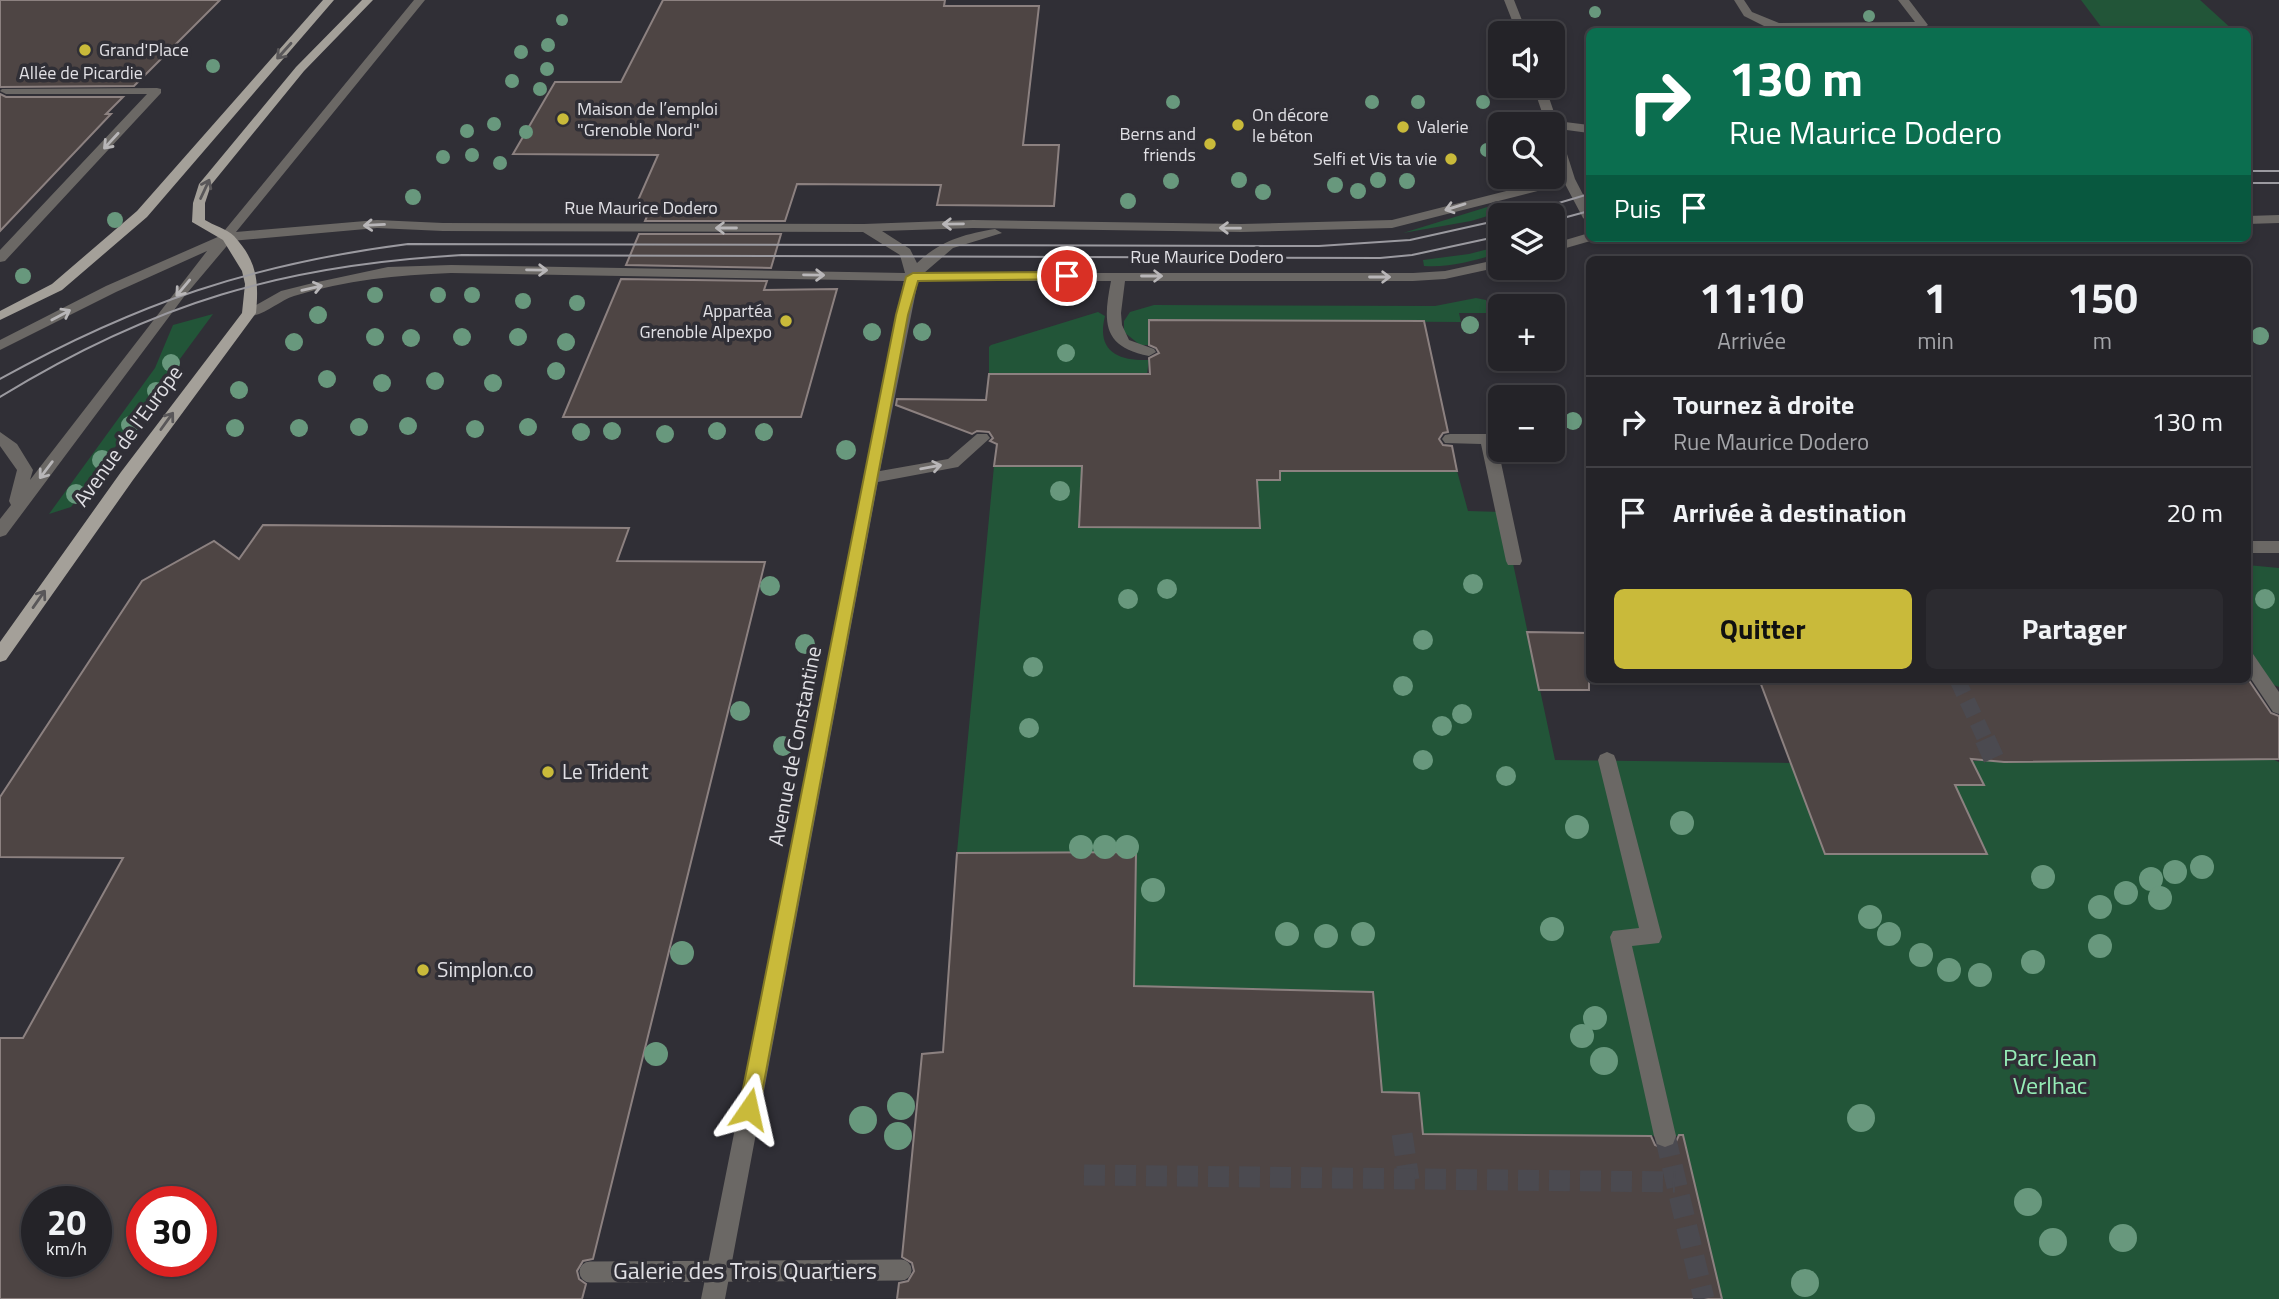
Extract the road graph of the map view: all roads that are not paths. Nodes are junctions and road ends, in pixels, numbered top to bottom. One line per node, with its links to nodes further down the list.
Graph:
1 (330, 0): 28 (main road, one-way to 28)
2 (368, 0): 20 (main road, one-way to 2)
3 (420, 0): 20 (street)
4 (1509, 0): 7 (street)
5 (1739, 0): 8 (street)
6 (1903, 0): 9 (street)
7 (1517, 21)
8 (1778, 28)
9 (1816, 28)
10 (6, 91): 23 (street, Allée de Picardie, one-way to 23)
11 (1565, 126): 12 (street)
12 (1586, 130)
13 (1565, 166): 14 (street)
14 (1569, 179): 15 (street); 18 (street, Rue Maurice Dodero, one-way to 18)
15 (1586, 212)
16 (2251, 219): 17 (street)
17 (2279, 219)
18 (1054, 225): 19 (street, Rue Maurice Dodero, one-way to 19); 26 (street, Rue Maurice Dodero)
19 (864, 228): 20 (street, Rue Maurice Dodero, one-way to 20); 26 (street)
20 (228, 237): 27 (main road); 29 (street, one-way to 20); 35 (street, one-way to 35)
21 (1586, 238): 22 (street)
22 (1565, 244)
23 (0, 258)
24 (1488, 266): 25 (street, Rue Maurice Dodero, one-way to 24)
25 (1119, 276): 26 (street, Rue Maurice Dodero); 30 (street)
26 (913, 277): 27 (street, Rue Maurice Dodero, one-way to 26); 34 (street, Avenue de Constantine)
27 (248, 313): 39 (main road, Avenue de l'Europe, one-way to 27)
28 (0, 316)
29 (0, 346)
30 (1149, 352)
31 (0, 438): 35 (street)
32 (982, 438): 34 (street, one-way to 32)
33 (1450, 439): 38 (street)
34 (871, 478): 46 (street, Avenue de Constantine)
35 (5, 525)
36 (2251, 547): 37 (street)
37 (2279, 547)
38 (1514, 561)
39 (0, 654)
40 (2251, 665): 41 (street)
41 (2279, 707)
42 (1607, 760): 43 (street)
43 (1665, 1136)
44 (901, 1270): 45 (street, Galerie des Trois Quartiers, bridge)
45 (590, 1272)
46 (713, 1299)

